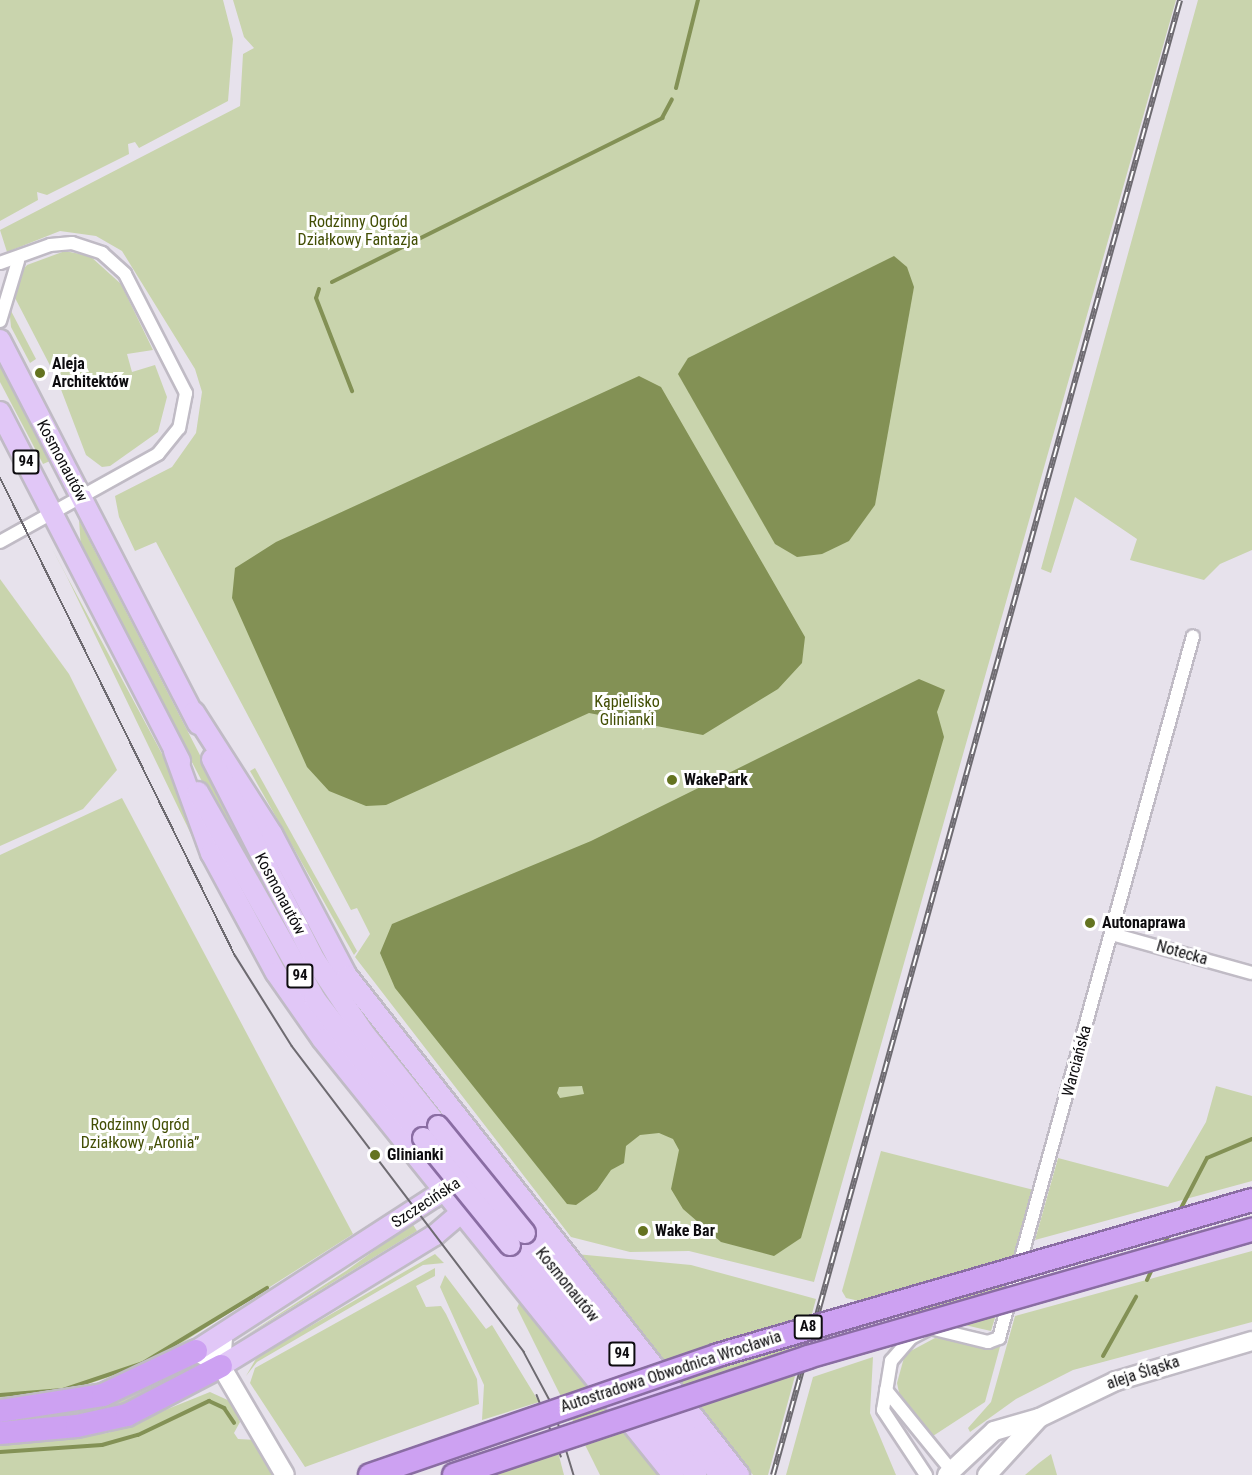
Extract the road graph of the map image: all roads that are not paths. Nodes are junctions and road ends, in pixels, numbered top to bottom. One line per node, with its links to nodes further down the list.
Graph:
1 (18, 261): 2 (street); 3 (street); 6 (street)
2 (0, 263)
3 (0, 321)
4 (0, 340): 6 (main road, Kosmonautów / 94)
5 (0, 412): 7 (main road, Kosmonautów / 94)
6 (81, 498): 7 (street); 10 (main road, Kosmonautów / 94)
7 (53, 513): 8 (street); 11 (main road, Kosmonautów / 94)
8 (0, 542)
9 (1193, 636): 12 (street, Warciańska)
10 (194, 712): 14 (main road, Kosmonautów / 94); 15 (main road)
11 (174, 751): 14 (main road, Kosmonautów / 94); 16 (main road)
12 (1112, 934): 13 (street, Notecka); 27 (street, Warciańska)
13 (1252, 973)
14 (431, 1132): 22 (main road, Kosmonautów / 94, bridge)
15 (497, 1170): 16 (main road, Szczecińska); 18 (main road, Szczecińska); 38 (main road)
16 (443, 1191): 18 (main road); 23 (main road, Szczecińska)
17 (1252, 1200): 33 (highway, Autostradowa Obwodnica Wrocławia / A8, bridge)
18 (461, 1213): 20 (main road, Szczecińska); 21 (main road)
19 (1252, 1230): 34 (highway, Autostradowa Obwodnica Wrocławia / A8, bridge)
20 (435, 1235): 21 (main road); 26 (main road, Szczecińska)
21 (482, 1238): 35 (main road)
22 (517, 1239): 36 (main road, Kosmonautów / 94); 37 (main road, Kosmonautów / 94)
23 (224, 1334): 25 (main road, Szczecińska); 26 (street)
24 (1252, 1341): 29 (street, aleja Śląska)
25 (196, 1351): 26 (street); 28 (highway)
26 (221, 1366): 30 (highway); 32 (street)
27 (886, 1390): 31 (street); 39 (street, Warciańska)
28 (0, 1411)
29 (1039, 1418): 31 (street, aleja Śląska); 40 (street, aleja Śląska)
30 (0, 1432)
31 (951, 1473)
32 (285, 1475)
33 (370, 1475)
34 (454, 1475)
35 (673, 1475)
36 (696, 1475)
37 (720, 1475)
38 (739, 1475)
39 (926, 1475)
40 (987, 1475)

